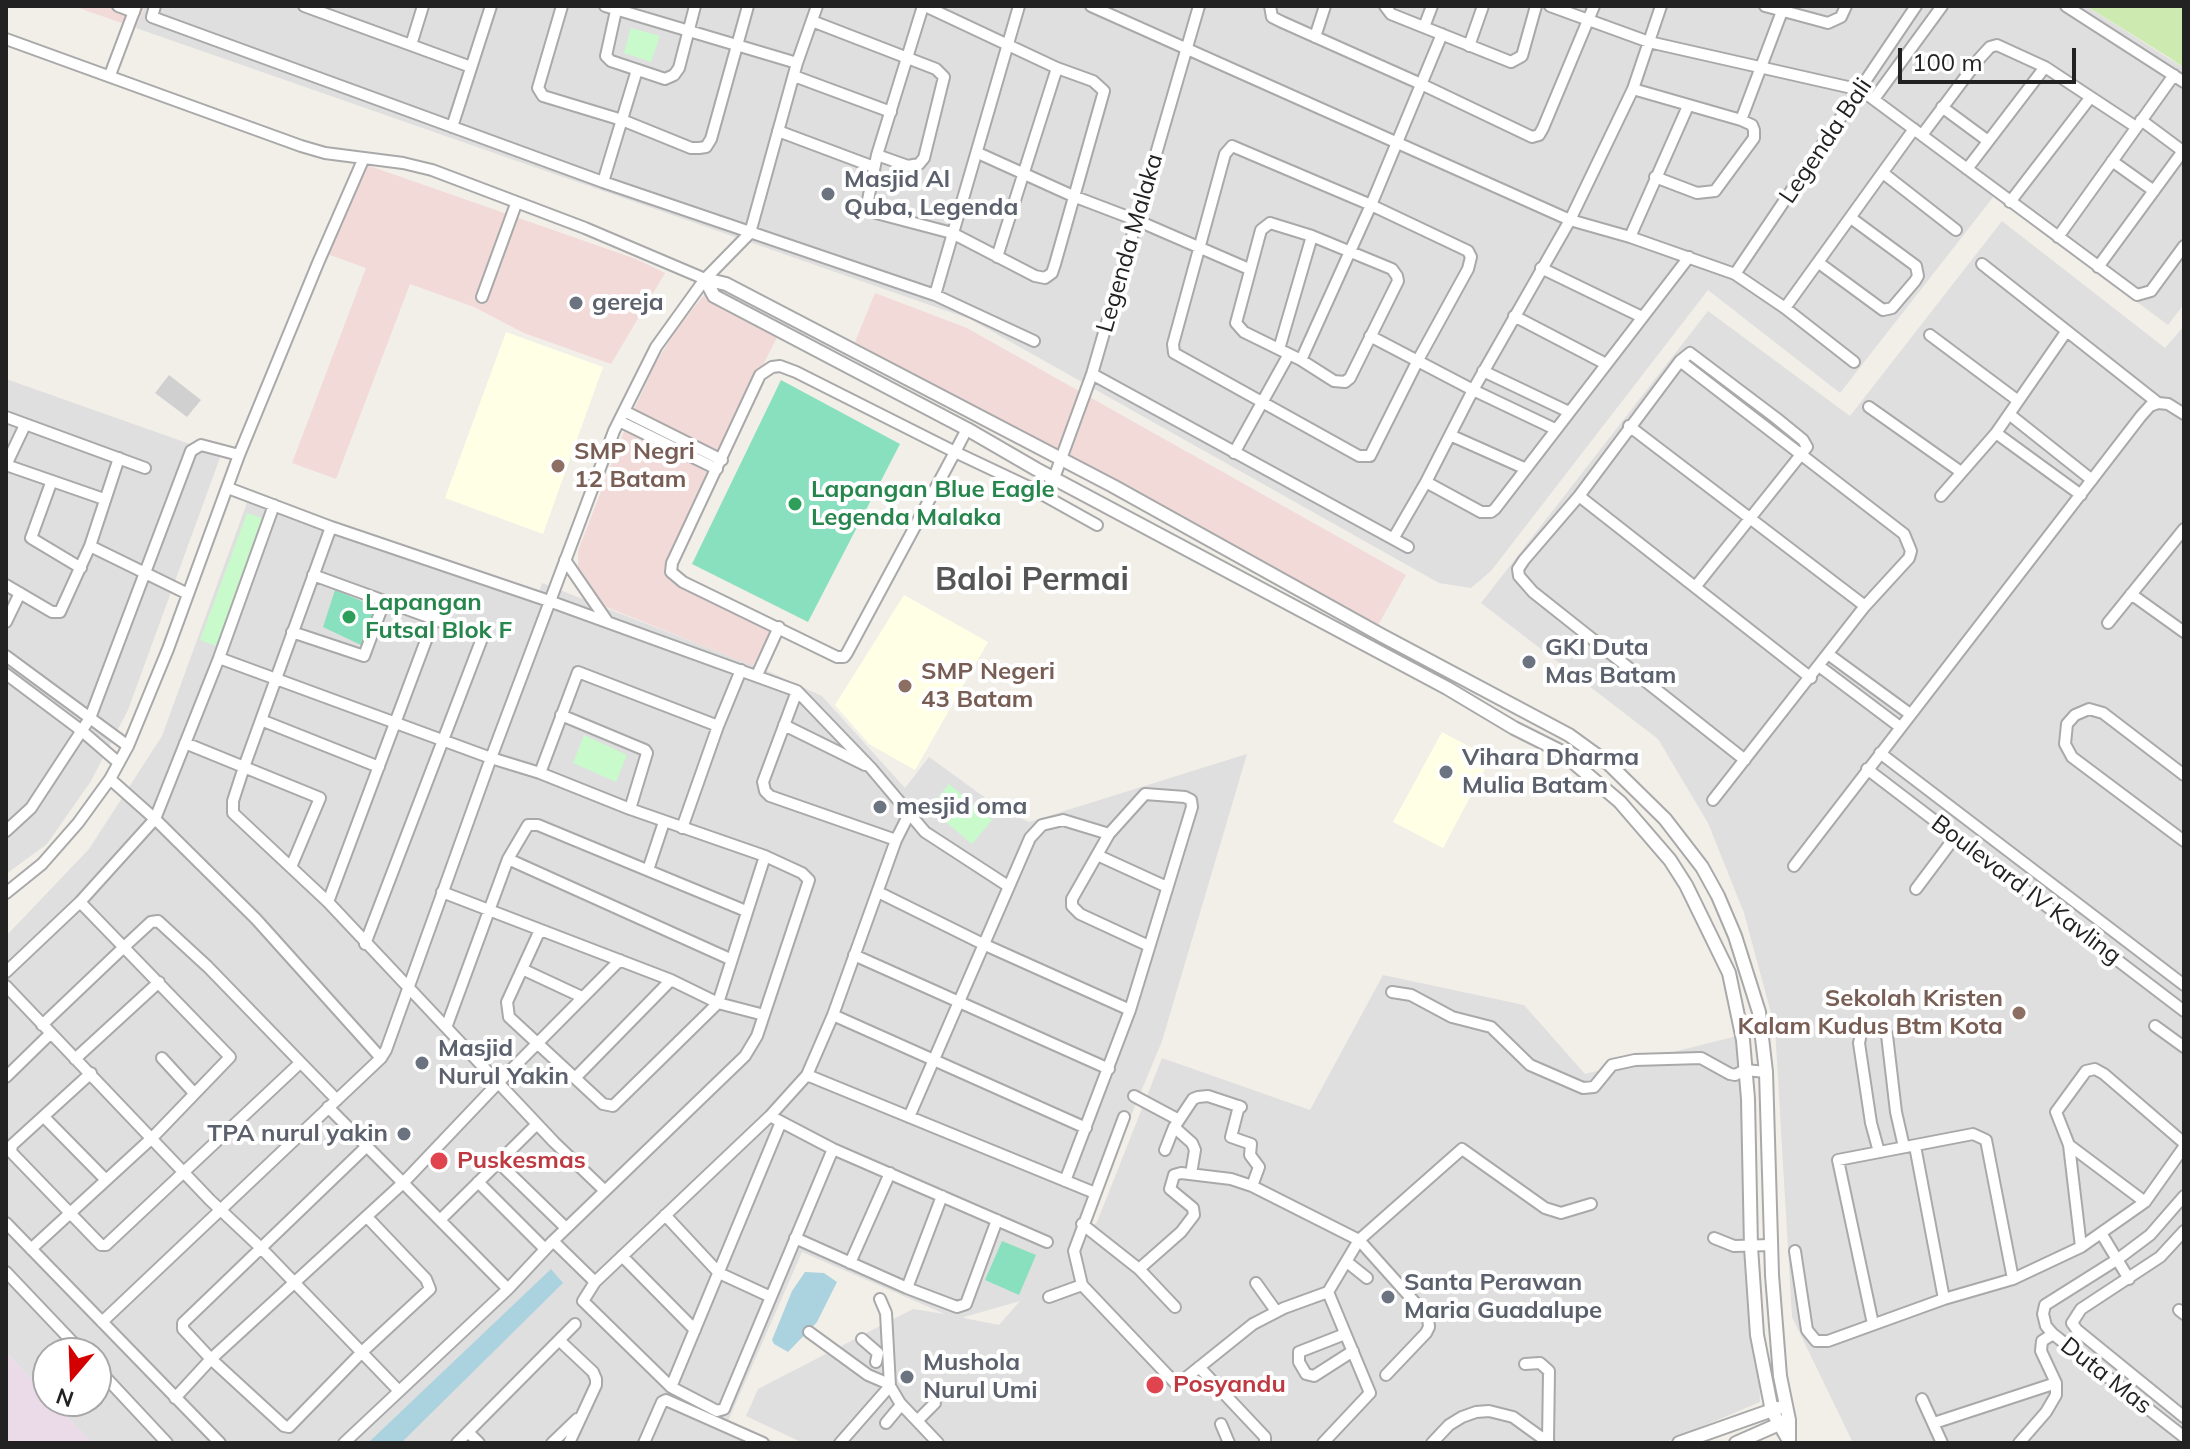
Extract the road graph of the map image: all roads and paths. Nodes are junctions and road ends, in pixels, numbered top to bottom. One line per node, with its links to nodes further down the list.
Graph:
1 (118, 6): 31 (street)
2 (155, 6): 67 (street)
3 (304, 6): 42 (street)
4 (423, 6): 42 (street)
5 (491, 6): 47 (street)
6 (562, 6): 64 (street)
7 (605, 6): 29 (street)
8 (695, 6): 35 (street)
9 (748, 6): 40 (street)
10 (817, 6): 33 (street)
11 (924, 6): 41 (street); 45 (street)
12 (1019, 6): 41 (street)
13 (1091, 6): 44 (street)
14 (1199, 6): 44 (street, Legenda Malaka)
15 (1270, 6): 37 (street)
16 (1325, 6): 37 (street)
17 (1385, 6): 34 (street)
18 (1432, 6): 34 (street)
19 (1483, 6): 43 (street)
20 (1536, 6): 43 (street)
21 (1550, 6): 32 (street)
22 (1594, 6): 32 (street)
23 (1661, 6): 39 (street)
24 (1765, 6): 30 (street)
25 (1846, 6): 30 (street)
26 (1916, 6): 58 (street, Legenda Bali)
27 (1942, 6): 60 (street, Legenda Bali)
28 (2066, 6): 53 (street)
29 (617, 8): 35 (street); 50 (street)
30 (1783, 8): 51 (street)
31 (135, 9): 52 (street)
32 (1589, 20): 39 (street); 56 (street)
33 (812, 21): 45 (street); 46 (street)
34 (1424, 27): 36 (street)
35 (688, 31): 40 (street); 50 (street)
36 (1442, 34): 43 (street); 56 (street)
37 (1315, 37): 56 (street)
38 (6, 39): 52 (street)
39 (1649, 42): 51 (street); 57 (street)
40 (736, 43): 46 (street); 64 (street)
41 (1008, 43): 49 (street); 73 (street)
42 (411, 45): 47 (street)
43 (1469, 46)
44 (1186, 50): 71 (street); 88 (street, Legenda Malaka)
45 (908, 57): 63 (street); 75 (street)
46 (797, 63): 54 (street)
47 (471, 67): 67 (street)
48 (2045, 67): 59 (street); 62 (street); 70 (street)
49 (1057, 68): 78 (street); 83 (street)
50 (637, 70): 64 (street)
51 (1761, 70): 58 (street); 65 (street)
52 (110, 75): 74 (street)
53 (2174, 75): 55 (street); 66 (street)
54 (794, 76): 63 (street); 68 (street)
55 (2184, 82)
56 (1421, 84): 71 (street)
57 (1633, 89): 61 (street); 89 (street)
58 (1861, 90): 60 (street); 106 (street, Legenda Bali)
59 (2090, 98): 66 (street); 84 (street)
60 (1874, 99): 69 (street)
61 (1688, 106): 65 (street); 80 (street)
62 (1942, 107): 69 (street); 70 (street)
63 (891, 112): 75 (street)
64 (622, 120): 81 (street)
65 (1741, 120): 80 (street)
66 (2139, 124): 72 (street); 76 (street)
67 (452, 127): 81 (street)
68 (778, 131): 75 (street); 91 (street)
69 (1918, 132): 77 (street); 79 (street)
70 (1988, 141): 77 (street)
71 (1395, 142): 86 (street); 89 (street)
72 (2183, 151): 82 (street)
73 (978, 153): 78 (street); 92 (street)
74 (363, 160): 85 (street); 142 (street)
75 (876, 161): 92 (street)
76 (2112, 161): 82 (street); 95 (street)
77 (1967, 169): 84 (street)
78 (1025, 173): 83 (street); 99 (street)
79 (1883, 173): 87 (street); 90 (street)
80 (1655, 177): 94 (street)
81 (603, 182): 91 (street)
82 (2154, 191): 103 (street)
83 (1073, 196): 88 (street); 99 (street)
84 (2010, 202): 95 (street)
85 (516, 204): 107 (street); 109 (street)
86 (1371, 205): 97 (street); 98 (street); 119 (street)
87 (1851, 218): 101 (street); 101 (street)
88 (1136, 220): 97 (street); 123 (street, Legenda Malaka)
89 (1570, 220): 94 (street); 104 (street)
90 (1956, 230)
91 (750, 233): 107 (street); 108 (street)
92 (952, 233): 99 (street); 108 (street)
93 (1312, 236): 98 (street); 105 (street); 117 (street)
94 (1630, 237): 100 (street)
95 (2058, 237): 103 (street)
96 (2184, 246): 103 (street)
97 (1200, 250): 105 (street); 126 (street)
98 (1350, 253): 115 (street); 118 (street)
99 (997, 257)
100 (1689, 257): 106 (street); 112 (street)
101 (1819, 263): 110 (street)
102 (1982, 264): 113 (street)
103 (2098, 267)
104 (1541, 268): 111 (street); 112 (street)
105 (1249, 269): 117 (street)
106 (1735, 274): 110 (street)
107 (705, 279): 132 (street); 136 (street); 145 (street)
108 (935, 295): 116 (street)
109 (482, 297)
110 (1785, 308): 120 (street)
111 (1514, 316): 121 (street); 122 (street)
112 (1642, 317): 121 (street)
113 (2066, 332): 125 (street); 127 (street)
114 (1930, 335): 125 (street)
115 (1370, 336): 118 (street); 119 (street)
116 (1034, 341)
117 (1284, 351): 118 (street); 126 (street)
118 (1301, 360)
119 (1418, 360): 124 (street); 126 (street)
120 (1854, 362)
121 (1606, 364): 129 (street)
122 (1483, 371): 124 (street); 129 (street)
123 (1092, 374): 141 (street); 145 (street, Legenda Malaka)
124 (1473, 390): 137 (street); 139 (street)
125 (2017, 400): 130 (street)
126 (1262, 403): 141 (street)
127 (2158, 403): 131 (street); 152 (street)
128 (1869, 407): 150 (street)
129 (1569, 412): 137 (street)
130 (2009, 414): 138 (street); 152 (street)
131 (2184, 414)
132 (622, 416): 146 (street); 170 (street)
133 (6, 417): 134 (street)
134 (25, 425): 144 (street); 147 (street)
135 (1629, 426): 143 (street); 157 (street); 161 (street)
136 (967, 429): 140 (street); 151 (street)
137 (1555, 429): 149 (street)
138 (1996, 433): 150 (street); 156 (street)
139 (1450, 435): 149 (street); 153 (street)
140 (955, 452): 146 (street); 162 (street); 186 (street)
141 (1234, 453): 165 (street)
142 (239, 455): 155 (street); 172 (street)
143 (1801, 456): 161 (street); 181 (street)
144 (119, 458): 148 (street); 159 (street)
145 (1060, 459): 151 (street, Legenda Malaka); 285 (street)
146 (720, 464): 186 (street)
147 (6, 465): 154 (street)
148 (145, 468)
149 (1524, 468): 153 (street)
150 (1961, 472): 158 (street)
151 (1054, 478): 284 (street)
152 (2092, 480): 156 (street)
153 (1426, 482): 165 (street)
154 (51, 483): 159 (street); 171 (street)
155 (228, 488): 160 (street); 177 (street)
156 (2081, 495): 199 (street)
157 (1579, 496): 175 (street); 213 (street)
158 (1941, 496)
159 (104, 499): 167 (street)
160 (274, 505): 163 (street); 191 (street)
161 (1751, 518): 175 (street); 181 (street)
162 (1097, 525)
163 (331, 527): 173 (street); 179 (street)
164 (2184, 529): 166 (street)
165 (1393, 539): 168 (street)
166 (2173, 542): 169 (street); 178 (street)
167 (90, 546): 171 (street); 172 (street)
168 (1408, 547)
169 (2184, 549)
170 (565, 560): 179 (street); 184 (street)
171 (81, 568): 176 (street)
172 (147, 573): 177 (street); 201 (street)
173 (313, 575): 180 (street); 187 (street)
174 (6, 585): 176 (street)
175 (1696, 586): 197 (street)
176 (20, 593): 183 (street)
177 (188, 594): 210 (street)
178 (2131, 594): 185 (street); 188 (street)
179 (549, 601): 184 (street); 212 (street)
180 (384, 602): 182 (street); 187 (street)
181 (1865, 606): 189 (street)
182 (434, 619): 203 (street); 208 (street)
183 (6, 622)
184 (607, 622): 193 (street)
185 (2108, 623)
186 (779, 627): 195 (street)
187 (292, 632): 196 (street)
188 (2184, 632)
189 (1828, 654): 192 (street); 199 (street)
190 (6, 656): 201 (street)
191 (219, 658): 196 (street); 209 (street)
192 (1819, 666): 197 (street); 206 (street)
193 (741, 670): 195 (street); 205 (street)
194 (6, 674): 207 (street)
195 (757, 675): 198 (street)
196 (276, 678): 202 (street); 203 (street)
197 (1811, 678): 213 (street)
198 (797, 691): 204 (street); 217 (street)
199 (1910, 714): 206 (street)
200 (561, 715): 205 (street); 219 (street); 223 (street)
201 (90, 718): 207 (street); 210 (street)
202 (261, 720): 215 (street); 216 (street)
203 (396, 721): 208 (street); 216 (street)
204 (784, 725): 217 (street); 231 (street)
205 (718, 726): 227 (street)
206 (1900, 727): 211 (street)
207 (82, 731): 214 (street); 228 (street)
208 (442, 738): 212 (street); 250 (street)
209 (185, 743): 215 (street); 225 (street)
210 (128, 746): 214 (street)
211 (1880, 753): 218 (street); 261 (street)
212 (491, 758): 219 (street); 243 (street)
213 (1745, 760): 222 (street)
214 (119, 763): 221 (street)
215 (244, 767): 237 (street); 237 (street)
216 (379, 767): 246 (street)
217 (871, 768): 224 (street)
218 (1867, 769): 230 (street, Boulevard IV Kavling); 236 (street)
219 (540, 773): 223 (street)
220 (2184, 775): 232 (street)
221 (110, 779): 225 (street); 242 (street)
222 (1713, 800)
223 (630, 809): 226 (street)
224 (909, 814): 231 (street); 239 (street)
225 (155, 819): 245 (street); 279 (street)
226 (664, 822): 227 (street); 238 (street)
227 (682, 828): 234 (street)
228 (6, 831)
229 (1109, 834): 233 (street); 239 (street); 240 (street)
230 (1955, 837): 241 (street); 269 (street, Boulevard IV Kavling)
231 (896, 840): 244 (street)
232 (2184, 841)
233 (1097, 855): 240 (street); 252 (street)
234 (765, 856): 248 (street); 270 (street)
235 (508, 859): 238 (street); 247 (street); 255 (street)
236 (1794, 866)
237 (291, 867): 246 (street)
238 (648, 870): 248 (street)
239 (1008, 886): 251 (street)
240 (1167, 887): 252 (street)
241 (1916, 889)
242 (7, 890)
243 (442, 892): 247 (street); 263 (street)
244 (878, 892): 251 (street); 254 (street)
245 (80, 902): 253 (street); 258 (street)
246 (328, 902): 250 (street)
247 (490, 910): 249 (street); 273 (street)
248 (746, 911): 255 (street)
249 (540, 930): 256 (street); 257 (street)
250 (365, 944): 263 (street)
251 (983, 944): 266 (street); 268 (street)
252 (1149, 946): 268 (street)
253 (124, 947): 260 (street); 272 (street); 282 (street)
254 (854, 955): 266 (street); 271 (street)
255 (730, 959): 267 (street)
256 (620, 960): 259 (street); 265 (street)
257 (522, 969): 265 (street); 276 (street)
258 (6, 972)
259 (671, 980): 267 (street); 289 (street)
260 (159, 982): 280 (street); 291 (street)
261 (2184, 985)
262 (6, 986): 272 (street)
263 (408, 989): 273 (street); 279 (street)
264 (1392, 992): 284 (street)
265 (582, 997): 276 (street)
266 (959, 1001): 281 (street); 283 (street)
267 (718, 1003): 270 (street); 289 (street)
268 (1130, 1010): 283 (street)
269 (2184, 1011)
270 (764, 1015): 318 (street)
271 (833, 1015): 281 (street); 287 (street)
272 (42, 1025): 275 (street)
273 (447, 1025): 290 (street)
274 (2155, 1026): 277 (street)
275 (50, 1034): 280 (street); 288 (street)
276 (538, 1043): 289 (street); 290 (street)
277 (2184, 1047)
278 (162, 1058): 291 (street)
279 (381, 1058): 293 (street)
280 (75, 1059): 286 (street)
281 (935, 1061): 295 (street); 300 (street)
282 (300, 1063): 293 (street); 310 (street)
283 (1109, 1069): 300 (street)
284 (1745, 1070): 285 (street); 341 (street)
285 (1766, 1072): 340 (street)
286 (91, 1073): 294 (street); 301 (street)
287 (807, 1075): 295 (street); 297 (street)
288 (6, 1077)
289 (576, 1077)
290 (499, 1082): 298 (street); 316 (street)
291 (194, 1093): 301 (street)
292 (1134, 1096): 299 (street)
293 (332, 1104): 304 (street); 324 (street)
294 (44, 1117): 313 (street); 325 (street)
295 (909, 1117): 314 (street)
296 (1124, 1117): 319 (street)
297 (775, 1119): 306 (street); 326 (street); 352 (street)
298 (537, 1124): 309 (street); 318 (street)
299 (1176, 1124): 307 (street); 312 (street); 317 (street)
300 (1086, 1128): 314 (street)
301 (152, 1138): 310 (street); 313 (street)
302 (2069, 1145): 303 (street); 322 (street); 342 (street)
303 (2184, 1145): 322 (street)
304 (367, 1146): 316 (street); 343 (street)
305 (1909, 1146): 308 (street); 308 (street); 354 (street); 366 (street)
306 (833, 1149): 311 (street); 335 (street)
307 (1165, 1150)
308 (1879, 1152): 371 (street)
309 (498, 1162): 315 (street); 332 (street)
310 (183, 1172): 324 (street); 325 (street)
311 (890, 1173): 320 (street); 349 (street)
312 (1191, 1174): 317 (street); 350 (street)
313 (106, 1180): 325 (street)
314 (1065, 1181): 319 (street)
315 (478, 1182): 328 (street); 339 (street)
316 (403, 1183): 327 (street); 328 (street)
317 (1252, 1186): 337 (street)
318 (604, 1190): 332 (street)
319 (1095, 1193): 331 (street)
320 (942, 1196): 329 (street); 360 (street)
321 (2184, 1196): 347 (street)
322 (2145, 1202): 334 (street)
323 (1591, 1204): 337 (street)
324 (220, 1210): 343 (street); 369 (street)
325 (70, 1214): 344 (street)
326 (665, 1215): 346 (street); 352 (street)
327 (367, 1217): 356 (street); 380 (street)
328 (440, 1220): 361 (street)
329 (997, 1220): 338 (street); 360 (street)
330 (6, 1223): 344 (street)
331 (1082, 1224): 350 (street); 359 (street)
332 (566, 1228): 339 (street)
333 (2184, 1231): 355 (street, Duta Mas)
334 (2101, 1233): 342 (street); 347 (street)
335 (795, 1238): 349 (street); 363 (street)
336 (1714, 1238): 341 (street)
337 (1359, 1240): 348 (street); 386 (street)
338 (1047, 1242)
339 (549, 1245): 357 (street); 361 (street)
340 (1772, 1245): 341 (street); 396 (street)
341 (1751, 1247): 397 (street)
342 (2081, 1247): 354 (street)
343 (261, 1248): 356 (street); 381 (street)
344 (31, 1249): 369 (street)
345 (1795, 1251): 371 (street)
346 (622, 1256): 357 (street); 372 (street)
347 (2118, 1259): 355 (street); 375 (street, Duta Mas)
348 (1347, 1262): 353 (street); 362 (street)
349 (850, 1263): 360 (street)
350 (1139, 1269): 367 (street)
351 (6, 1272): 376 (street)
352 (719, 1273): 363 (street); 372 (street)
353 (1367, 1278)
354 (2013, 1279): 366 (street)
355 (2129, 1279): 399 (street, Duta Mas)
356 (294, 1282): 380 (street); 381 (street)
357 (595, 1282): 390 (street)
358 (1256, 1283): 368 (street)
359 (1082, 1285): 364 (street); 384 (street)
360 (907, 1288)
361 (508, 1289): 391 (street)
362 (1328, 1292): 368 (street); 374 (street)
363 (771, 1297): 390 (street)
364 (1049, 1297)
365 (880, 1299): 382 (street)
366 (1944, 1299): 371 (street)
367 (1175, 1307)
368 (1276, 1311): 384 (street)
369 (102, 1322): 392 (street)
370 (575, 1324): 378 (street)
371 (1873, 1324)
372 (695, 1330): 390 (street)
373 (809, 1332): 385 (street)
374 (1345, 1334): 379 (street); 379 (street)
375 (2053, 1334): 387 (street); 406 (street, Duta Mas)
376 (68, 1337)
377 (862, 1339): 382 (street)
378 (560, 1341): 398 (street); 405 (street)
379 (1353, 1351): 421 (street)
380 (362, 1352): 381 (street); 391 (street)
381 (211, 1359): 392 (street)
382 (882, 1363): 385 (street); 389 (street)
383 (1525, 1364): 423 (street)
384 (1199, 1367): 420 (street)
385 (868, 1375): 389 (street)
386 (1386, 1375)
387 (2056, 1383): 403 (street); 427 (street)
388 (112, 1384): 408 (street)
389 (890, 1385): 395 (street); 417 (street)
390 (671, 1387)
391 (399, 1391): 410 (street)
392 (175, 1398): 409 (street)
393 (1922, 1399): 403 (street)
394 (935, 1403): 400 (street)
395 (901, 1405): 400 (street); 402 (street)
396 (1786, 1405): 397 (street); 401 (street)
397 (1772, 1411): 401 (street); 424 (street)
398 (581, 1415): 413 (street); 414 (street)
399 (2184, 1417)
400 (918, 1420): 418 (street)
401 (1784, 1422): 407 (street); 425 (street)
402 (886, 1423)
403 (1934, 1423): 426 (street)
404 (1221, 1424): 419 (street)
405 (468, 1432): 411 (street); 412 (street)
406 (2184, 1437)
407 (1790, 1442)
408 (167, 1443)
409 (220, 1443)
410 (344, 1443)
411 (457, 1443)
412 (479, 1443)
413 (552, 1443)
414 (569, 1443)
415 (644, 1443): 416 (street)
416 (763, 1443)
417 (840, 1443)
418 (938, 1443)
419 (1229, 1443)
420 (1265, 1443)
421 (1323, 1443)
422 (1432, 1443): 423 (street)
423 (1548, 1443)
424 (1679, 1443)
425 (1736, 1443)
426 (1942, 1443)
427 (2019, 1443)

